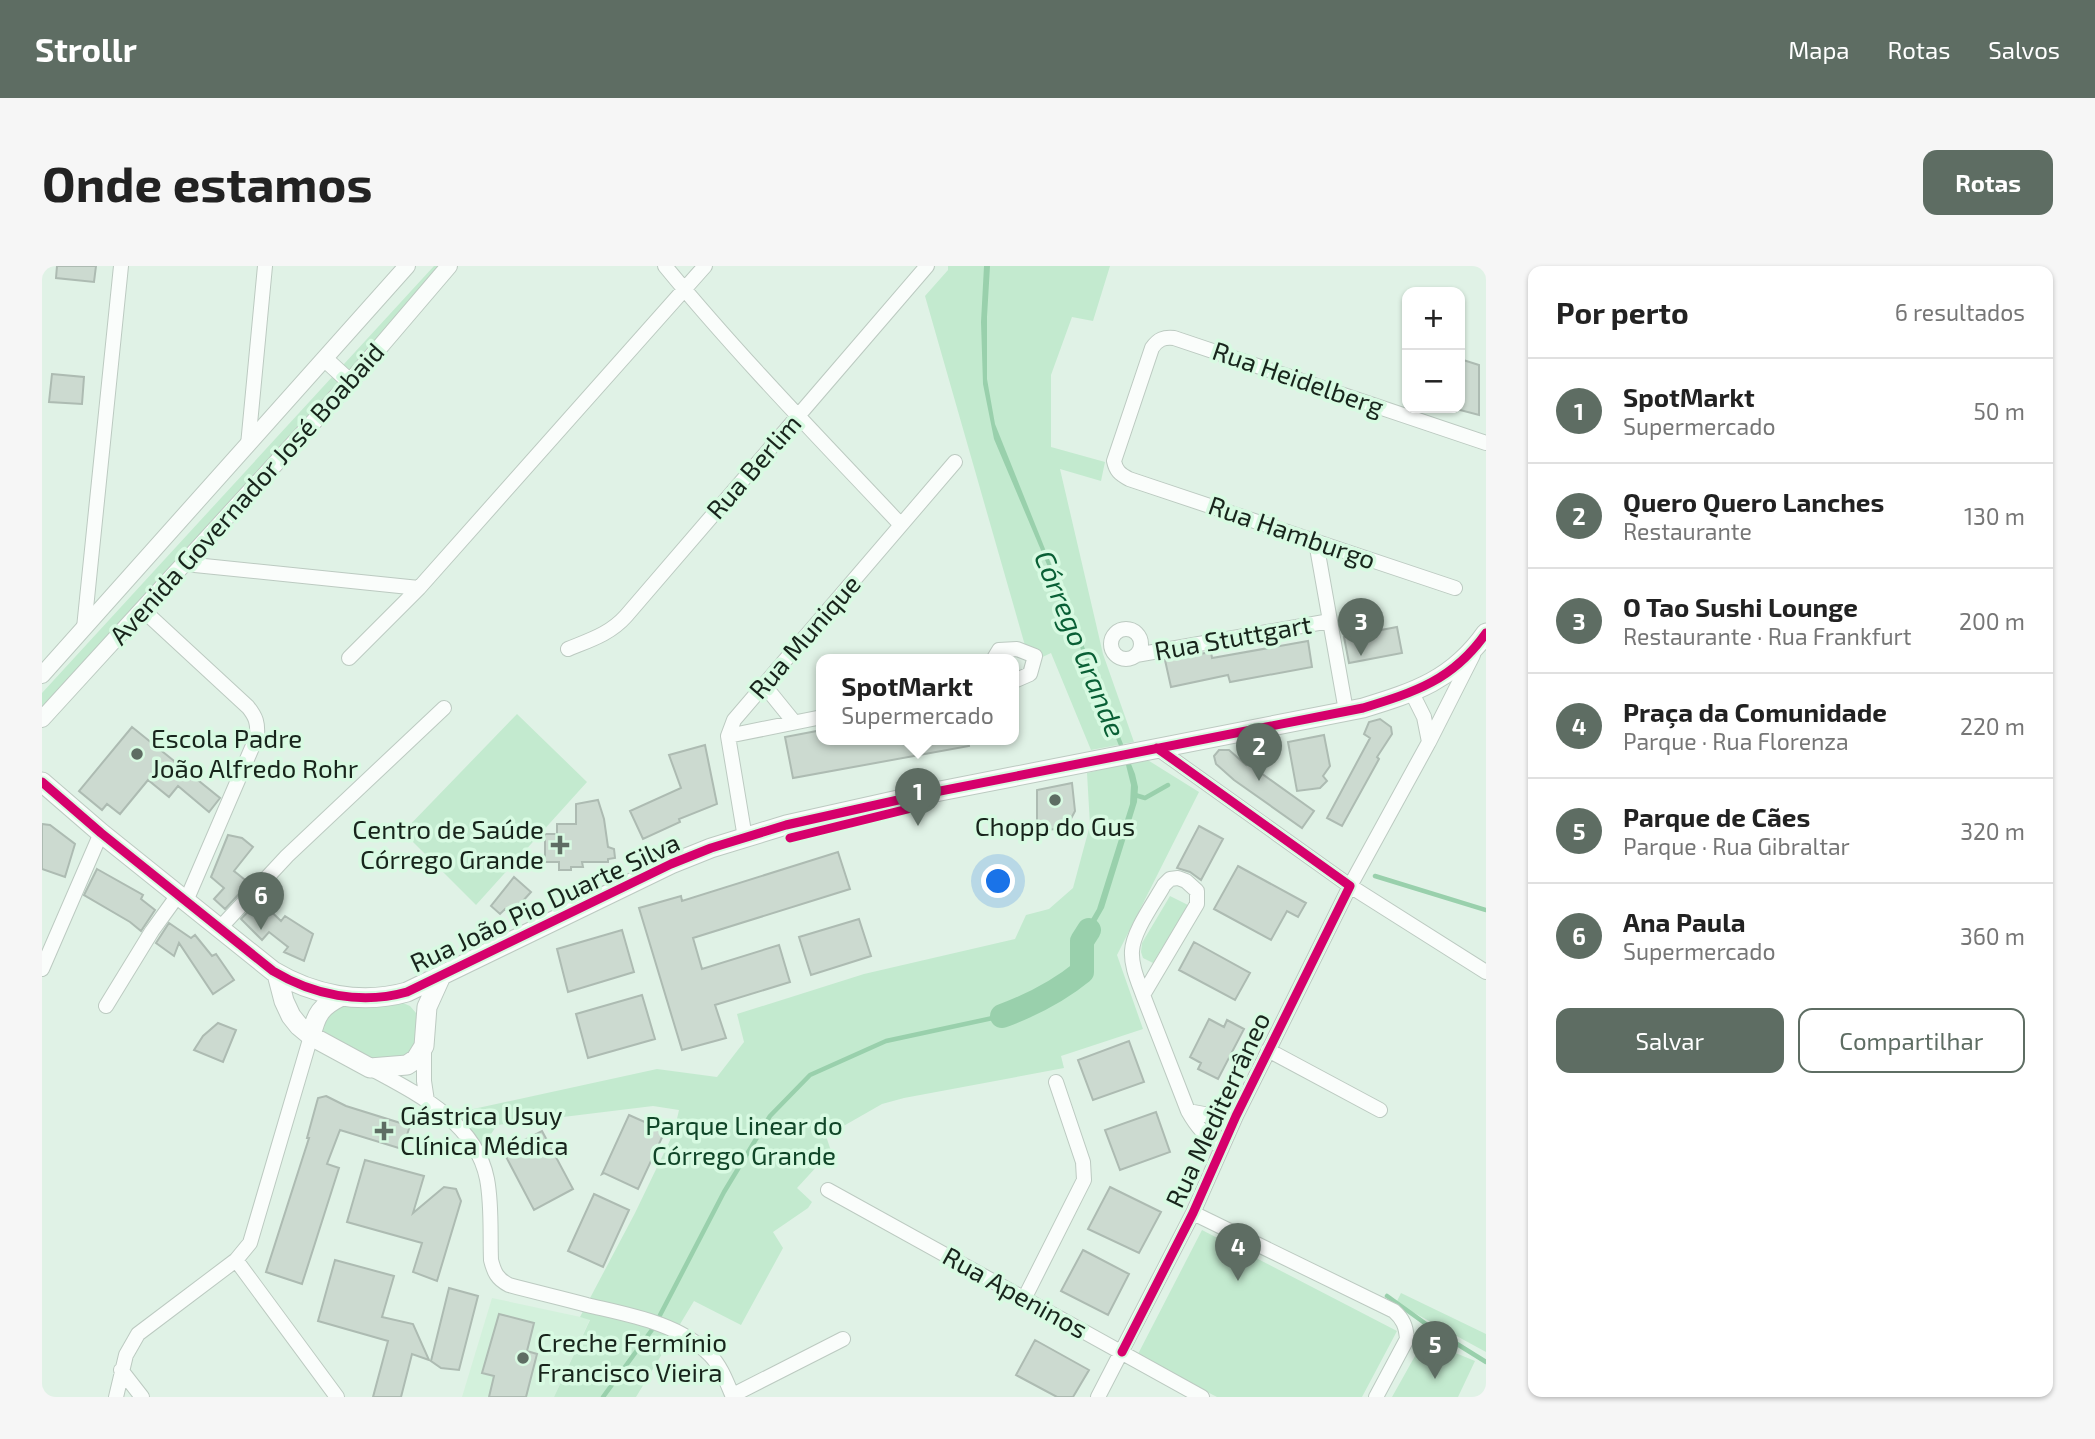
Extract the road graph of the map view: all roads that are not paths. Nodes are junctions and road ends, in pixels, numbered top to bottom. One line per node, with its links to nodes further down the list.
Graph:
1 (121, 266): 23 (street)
2 (265, 266): 13 (street)
3 (407, 266): 9 (street, Avenida Governador José Boabaid)
4 (449, 266): 10 (street, Avenida Governador José Boabaid)
5 (665, 266): 8 (street)
6 (705, 266): 8 (street)
7 (927, 266): 11 (street, Rua Berlim)
8 (684, 290): 11 (street); 19 (street)
9 (326, 359): 10 (street); 13 (street, Avenida Governador José Boabaid)
10 (350, 382): 18 (street, Avenida Governador José Boabaid)
11 (798, 416): 16 (street); 25 (street, Rua Berlim)
12 (1486, 443): 15 (street, Rua Heidelberg)
13 (248, 445): 23 (street, Avenida Governador José Boabaid)
14 (955, 462): 16 (street, Rua Munique)
15 (1129, 479): 17 (street, Rua Hamburgo)
16 (901, 524): 31 (street, Rua Munique)
17 (1316, 542): 20 (street, Rua Hamburgo); 22 (street)
18 (185, 564): 19 (street); 21 (street, Avenida Governador José Boabaid)
19 (419, 588): 28 (street)
20 (1455, 588)
21 (143, 610): 36 (street, Avenida Governador José Boabaid); 45 (street)
22 (1330, 621): 27 (street, Rua Stuttgart); 34 (street)
23 (84, 628): 29 (street, Avenida Governador José Boabaid)
24 (1483, 637): 32 (main road, Rua João Pio Duarte Silva); 39 (street, Rua Mediterrâneo)
25 (568, 649)
26 (997, 654): 30 (street)
27 (1136, 655)
28 (349, 657)
29 (42, 675)
30 (1019, 679)
31 (764, 685): 37 (street); 38 (street, Rua Munique)
32 (1412, 693): 34 (main road, Rua João Pio Duarte Silva); 39 (street)
33 (444, 708): 46 (street)
34 (1346, 711): 40 (main road, Rua João Pio Duarte Silva)
35 (816, 718): 37 (street)
36 (42, 719)
37 (794, 722): 38 (street)
38 (728, 736): 43 (street)
39 (1429, 742): 44 (street, Rua Mediterrâneo)
40 (1157, 747): 43 (main road, Rua João Pio Duarte Silva); 44 (street)
41 (42, 782): 42 (main road, Rua João Pio Duarte Silva)
42 (101, 833): 45 (main road, Rua João Pio Duarte Silva); 47 (street)
43 (745, 838): 50 (main road, Rua João Pio Duarte Silva)
44 (1350, 886): 48 (street); 58 (street, Rua Mediterrâneo)
45 (182, 898): 46 (main road, Rua João Pio Duarte Silva); 54 (street)
46 (219, 929): 49 (main road, Rua João Pio Duarte Silva)
47 (42, 969)
48 (1486, 972)
49 (277, 974): 53 (main road, Rua João Pio Duarte Silva); 56 (main road)
50 (441, 976): 51 (main road, Rua João Pio Duarte Silva); 55 (main road)
51 (397, 994): 53 (main road, Rua João Pio Duarte Silva); 55 (main road)
52 (1143, 995): 52 (street); 63 (street)
53 (342, 996): 56 (main road)
54 (106, 1006)
55 (426, 1020): 57 (main road)
56 (311, 1036): 59 (main road); 68 (street)
57 (424, 1046): 59 (main road); 61 (street)
58 (1268, 1050): 62 (street); 64 (street, Rua Mediterrâneo)
59 (370, 1068): 61 (street)
60 (1056, 1082): 69 (street)
61 (427, 1101): 73 (street)
62 (1380, 1110)
63 (1188, 1111): 64 (street); 65 (street)
64 (1236, 1116): 65 (street, Rua Mediterrâneo)
65 (1221, 1147): 67 (street, Rua Mediterrâneo)
66 (828, 1190): 69 (street, Rua Apeninos)
67 (1194, 1213): 71 (street, Rua Mediterrâneo); 79 (street)
68 (236, 1260): 72 (street); 76 (street)
69 (1024, 1298): 71 (street, Rua Apeninos)
70 (843, 1339): 73 (street)
71 (1122, 1352): 77 (street, Rua Mediterrâneo); 78 (street, Rua Apeninos)
72 (121, 1370): 74 (street); 75 (street)
73 (733, 1396)
74 (116, 1397)
75 (142, 1397)
76 (337, 1397)
77 (1098, 1397)
78 (1202, 1397)
79 (1376, 1397)

